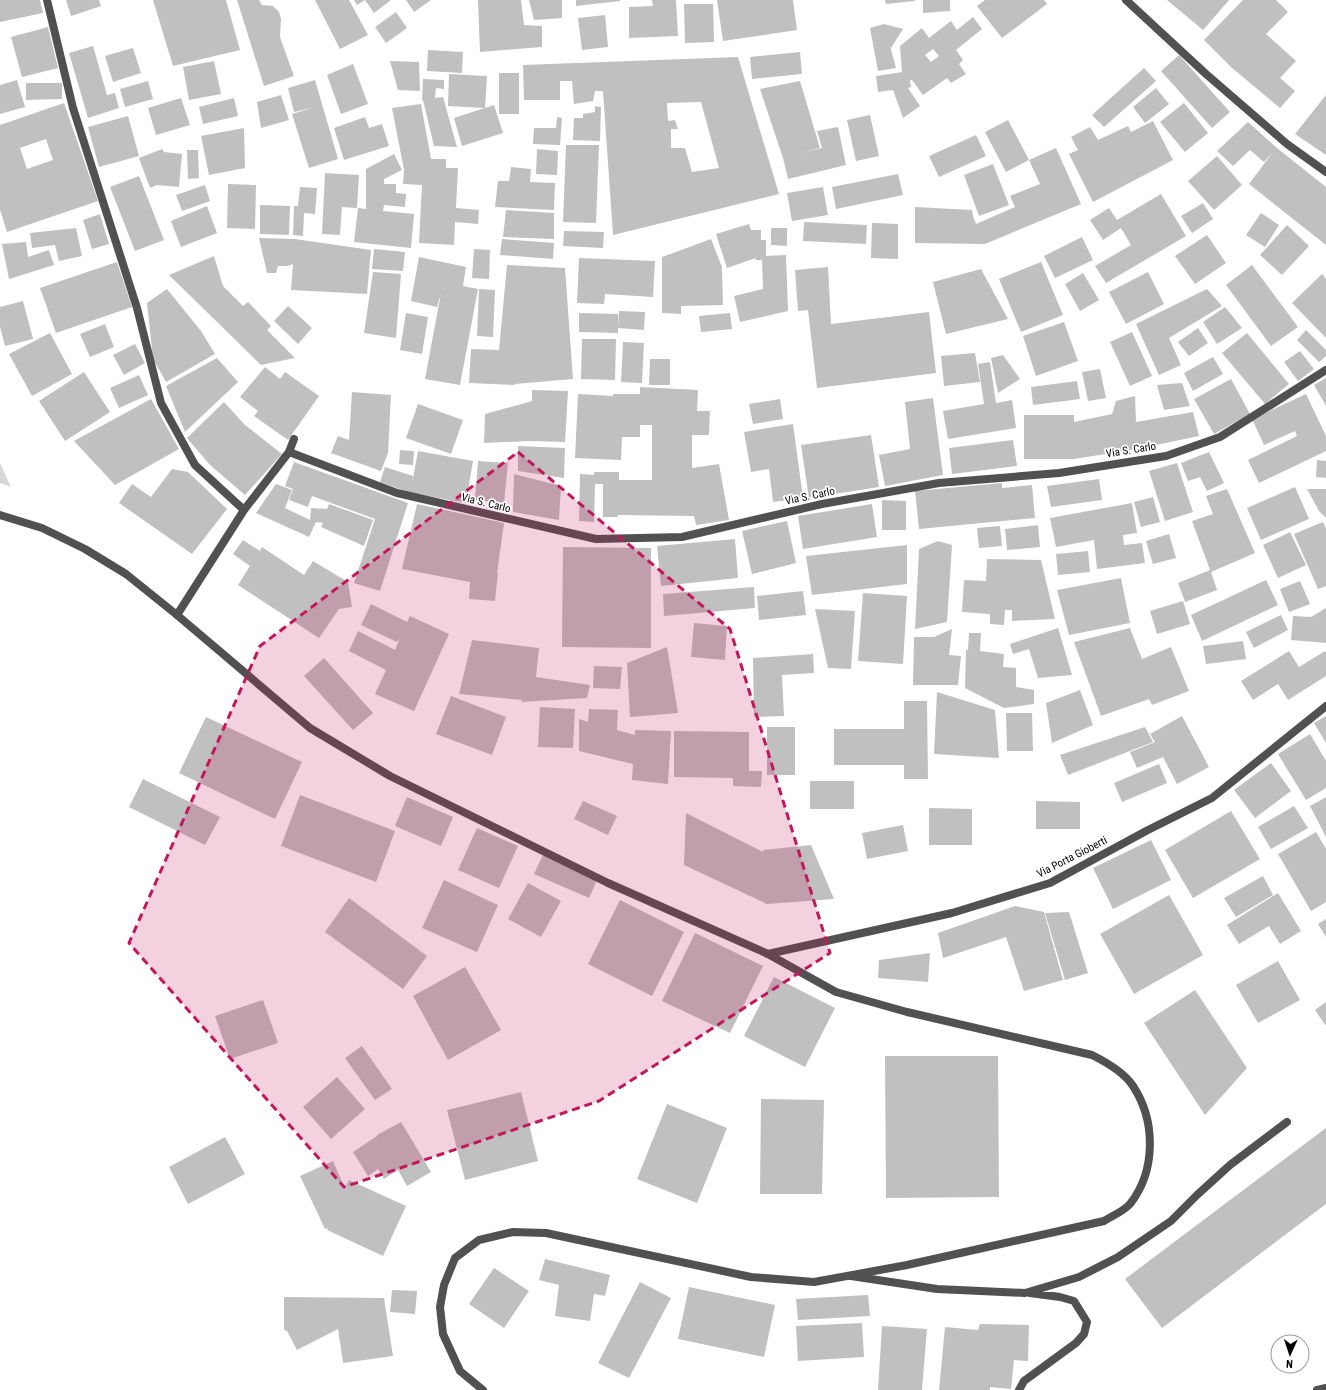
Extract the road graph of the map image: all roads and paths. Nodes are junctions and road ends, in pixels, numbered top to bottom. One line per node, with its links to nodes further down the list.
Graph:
1 (47, 0): 7 (street)
2 (1126, 0): 3 (street)
3 (1326, 172)
4 (1326, 370): 6 (street, Via S. Carlo)
5 (294, 439): 6 (street)
6 (289, 452): 7 (street)
7 (244, 510): 9 (street)
8 (0, 515): 9 (street)
9 (177, 615): 11 (street)
10 (1326, 706): 11 (street, Via Porta Gioberti)
11 (768, 954): 13 (street)
12 (1287, 1122): 14 (street)
13 (848, 1276): 14 (street); 16 (street)
14 (1025, 1293): 17 (street)
15 (1326, 1388): 18 (street)
16 (483, 1390)
17 (1019, 1390)
18 (1317, 1390)

